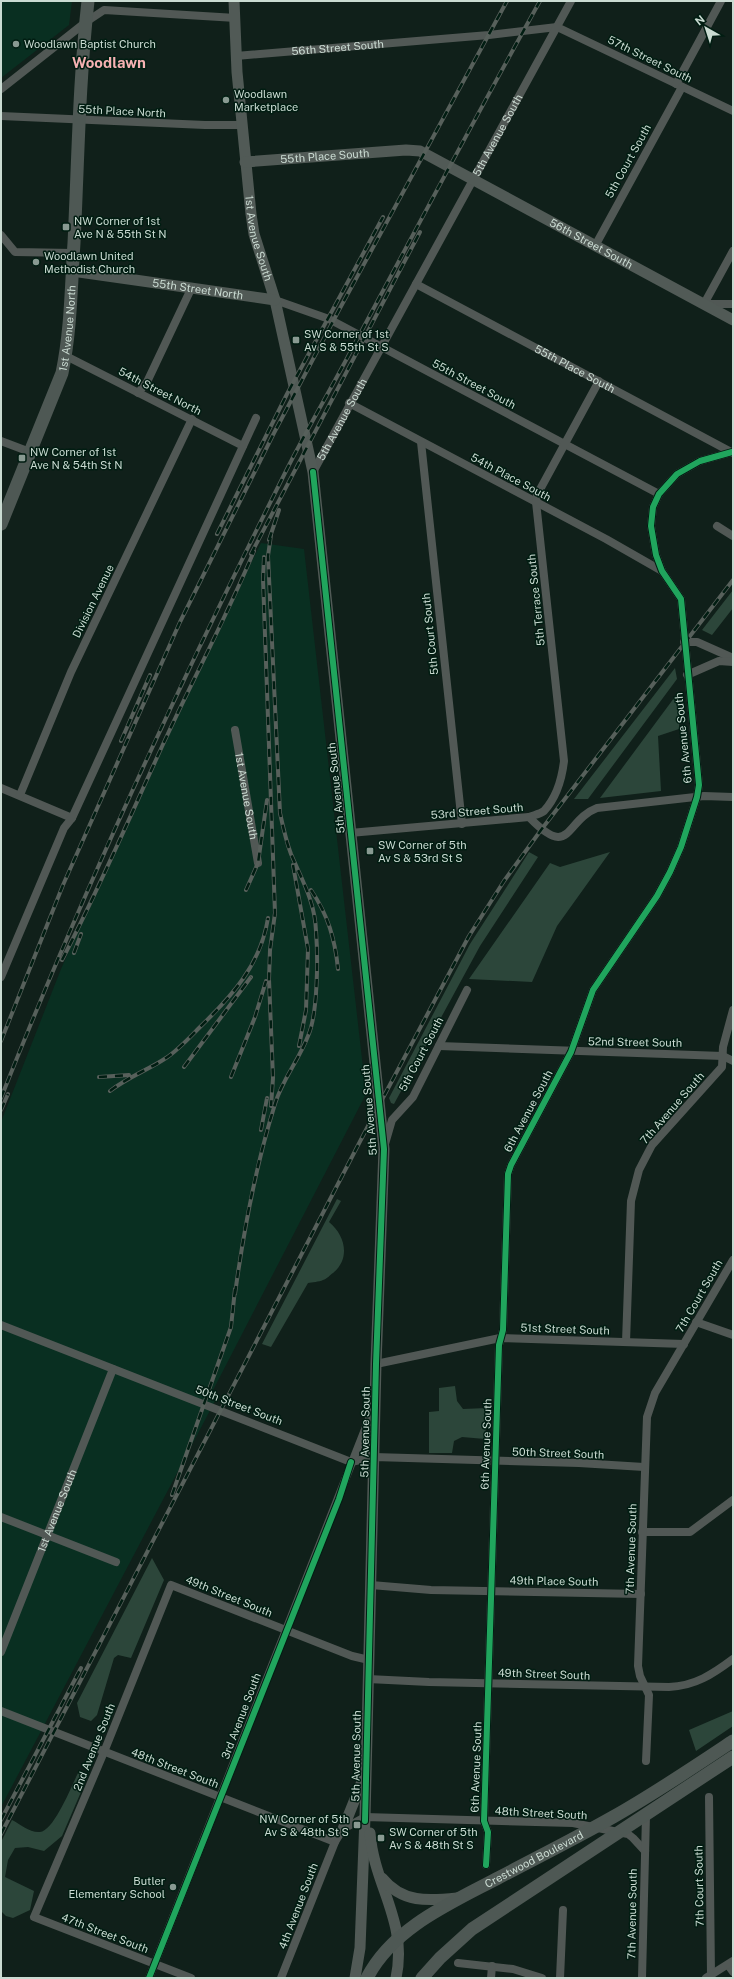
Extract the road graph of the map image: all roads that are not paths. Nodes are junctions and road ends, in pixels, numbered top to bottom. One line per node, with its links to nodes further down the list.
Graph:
1 (88, 1): 6 (main road, 1st Avenue North)
2 (234, 1): 5 (street, 1st Avenue South)
3 (572, 1): 7 (street, 5th Avenue South)
4 (721, 1): 9 (street, 5th Court South)
5 (236, 18): 6 (street); 8 (street, 1st Avenue South)
6 (86, 22): 10 (street); 13 (main road, 1st Avenue North)
7 (557, 27): 8 (street, 56th Street South); 9 (street, 57th Street South); 17 (street, 5th Avenue South)
8 (236, 56): 14 (street, 1st Avenue South)
9 (679, 86): 11 (street, 57th Street South); 19 (street, 5th Court South)
10 (1, 89)
11 (733, 112)
12 (1, 116): 13 (street, 55th Place North)
13 (80, 120): 14 (street, 55th Place North); 21 (main road, 1st Avenue North)
14 (242, 125): 15 (street, 1st Avenue South)
15 (245, 162): 16 (street, 55th Place South); 25 (street, 1st Avenue South)
16 (448, 166): 17 (street, 56th Street South)
17 (473, 180): 19 (street, 56th Street South); 23 (street, 5th Avenue South)
18 (1, 235): 21 (street)
19 (594, 246): 26 (street, 56th Street South)
20 (733, 251): 26 (street)
21 (73, 253): 22 (main road, 1st Avenue North)
22 (72, 271): 24 (street, 55th Street North); 30 (main road, 1st Avenue North)
23 (416, 284): 29 (street, 5th Avenue South); 31 (street, 55th Place South)
24 (191, 289): 25 (street, 55th Street North); 32 (street)
25 (275, 300): 29 (street, 55th Street South); 42 (street, 1st Avenue South)
26 (704, 304): 27 (street); 28 (street, 56th Street South)
27 (733, 304)
28 (733, 320)
29 (382, 347): 33 (street, 5th Avenue South); 38 (street, 55th Street South)
30 (66, 356): 32 (street, 54th Street North); 40 (main road, 1st Avenue North)
31 (599, 381): 38 (street, 5th Terrace South); 41 (street, 55th Place South)
32 (138, 392): 35 (street, 54th Street North)
33 (349, 404): 37 (street, 54th Place South); 42 (street, 5th Avenue South)
34 (256, 418): 39 (street)
35 (192, 419): 39 (street, 54th Street North); 55 (street, Division Avenue)
36 (1, 441): 40 (street)
37 (421, 442): 44 (street, 54th Place South); 60 (street, 5th Court South)
38 (565, 444): 43 (street, 55th Street South); 44 (street, 5th Terrace South)
39 (243, 446): 59 (street)
40 (30, 452): 45 (main road, 1st Avenue North)
41 (732, 452): 43 (street, 6th Avenue South)
42 (313, 472): 61 (street, 5th Avenue South)
43 (659, 494): 48 (street, 6th Avenue South)
44 (536, 502): 48 (street, 54th Place South); 58 (street, 5th Terrace South)
45 (1, 524)
46 (717, 526): 47 (street)
47 (733, 536)
48 (662, 571): 49 (street, 6th Avenue South)
49 (684, 642): 50 (street); 52 (street, 6th Avenue South)
50 (733, 658)
51 (733, 662): 52 (street)
52 (687, 674): 56 (street, 6th Avenue South)
53 (235, 730): 62 (street, 1st Avenue South)
54 (1, 788): 55 (street)
55 (20, 795): 59 (street)
56 (697, 797): 57 (street, 53rd Street South); 58 (street, 53rd Street South); 67 (street, 6th Avenue South)
57 (733, 797)
58 (529, 817): 60 (street, 53rd Street South)
59 (72, 818): 63 (street)
60 (462, 824): 61 (street, 53rd Street South)
61 (350, 833): 70 (street, 5th Avenue South)
62 (258, 863)
63 (1, 977)
64 (467, 990): 66 (street, 5th Court South)
65 (733, 1010): 68 (street, 7th Avenue South)
66 (439, 1046): 67 (street, 52nd Street South); 70 (street, 5th Court South)
67 (571, 1052): 68 (street, 52nd Street South); 75 (street, 6th Avenue South)
68 (723, 1056): 69 (street, 52nd Street South); 76 (street, 7th Avenue South)
69 (733, 1061)
70 (384, 1149): 78 (street, 5th Avenue South)
71 (733, 1260): 72 (street, 7th Court South)
72 (696, 1322): 74 (street); 77 (street, 7th Court South)
73 (1, 1325): 79 (street, 50th Street South)
74 (733, 1335)
75 (500, 1338): 76 (street, 51st Street South); 78 (street, 51st Street South); 82 (street, 6th Avenue South)
76 (626, 1342): 77 (street, 51st Street South)
77 (684, 1344): 84 (street, 7th Avenue South)
78 (376, 1364): 80 (street, 5th Avenue South)
79 (113, 1369): 83 (street, 50th Street South); 88 (street, 1st Avenue South)
80 (375, 1403): 81 (street, 5th Avenue South); 83 (street, 3rd Avenue South)
81 (374, 1457): 82 (street, 50th Street South); 83 (street, 50th Street South); 91 (street, 5th Avenue South)
82 (496, 1461): 84 (street, 50th Street South); 92 (street, 6th Avenue South)
83 (351, 1462): 94 (street, 3rd Avenue South)
84 (644, 1467): 87 (street, 7th Avenue South)
85 (733, 1500): 87 (street)
86 (1, 1517): 88 (street)
87 (642, 1532): 93 (street, 7th Avenue South)
88 (47, 1536): 89 (street); 95 (street, 1st Avenue South)
89 (116, 1562)
90 (172, 1585): 94 (street, 49th Street South); 103 (street, 2nd Avenue South)
91 (371, 1586): 92 (street, 49th Place South); 97 (street, 5th Avenue South)
92 (491, 1590): 93 (street, 49th Place South); 99 (street, 6th Avenue South)
93 (641, 1594): 100 (street, 7th Avenue South)
94 (286, 1630): 97 (street, 49th Street South); 108 (street, 3rd Avenue South)
95 (1, 1652)
96 (733, 1658): 100 (street, 49th Street South)
97 (369, 1660): 98 (street, 5th Avenue South)
98 (368, 1679): 99 (street, 49th Street South); 106 (street, 5th Avenue South)
99 (488, 1683): 100 (street, 49th Street South); 111 (street, 6th Avenue South)
100 (646, 1688): 105 (street, 7th Avenue South)
101 (1, 1711): 103 (street, 48th Street South)
102 (733, 1741): 112 (main road, Crestwood Boulevard)
103 (104, 1752): 108 (street, 48th Street South); 121 (street, 2nd Avenue South)
104 (733, 1757): 109 (main road, Crestwood Boulevard)
105 (646, 1761)
106 (365, 1773): 110 (street, 5th Avenue South); 113 (street)
107 (709, 1797): 128 (street, 7th Court South)
108 (220, 1798): 115 (street, 48th Street South); 125 (street, 3rd Avenue South)
109 (646, 1815): 114 (main road, Crestwood Boulevard); 116 (street, 7th Avenue South)
110 (365, 1819): 111 (street, 48th Street South); 113 (street); 118 (street, 5th Avenue South); 132 (street, 5th Avenue South)
111 (484, 1821): 112 (street, 48th Street South); 117 (street, 6th Avenue South)
112 (595, 1827): 114 (street, 48th Street South); 119 (main road, Crestwood Boulevard)
113 (343, 1829): 115 (street)
114 (618, 1832): 116 (street); 135 (main road, Crestwood Boulevard)
115 (335, 1842): 131 (street, 4th Avenue South)
116 (645, 1851): 139 (street, 7th Avenue South)
117 (486, 1865)
118 (376, 1869): 119 (street); 122 (street, 5th Avenue South)
119 (462, 1897): 122 (main road, Crestwood Boulevard)
120 (563, 1910): 138 (street)
121 (34, 1917): 125 (street, 47th Street South)
122 (398, 1939): 133 (main road, Crestwood Boulevard); 134 (street, 5th Avenue South)
123 (458, 1963): 126 (street)
124 (730, 1963): 127 (street); 128 (street)
125 (155, 1964): 129 (street, 3rd Avenue South); 130 (street, 47th Street South)
126 (492, 1966): 136 (street); 137 (street)
127 (733, 1972)
128 (709, 1977)
129 (149, 1978)
130 (191, 1978)
131 (281, 1978)
132 (355, 1978)
133 (367, 1978)
134 (396, 1978)
135 (422, 1978)
136 (491, 1978)
137 (542, 1978)
138 (560, 1978)
139 (642, 1978)

